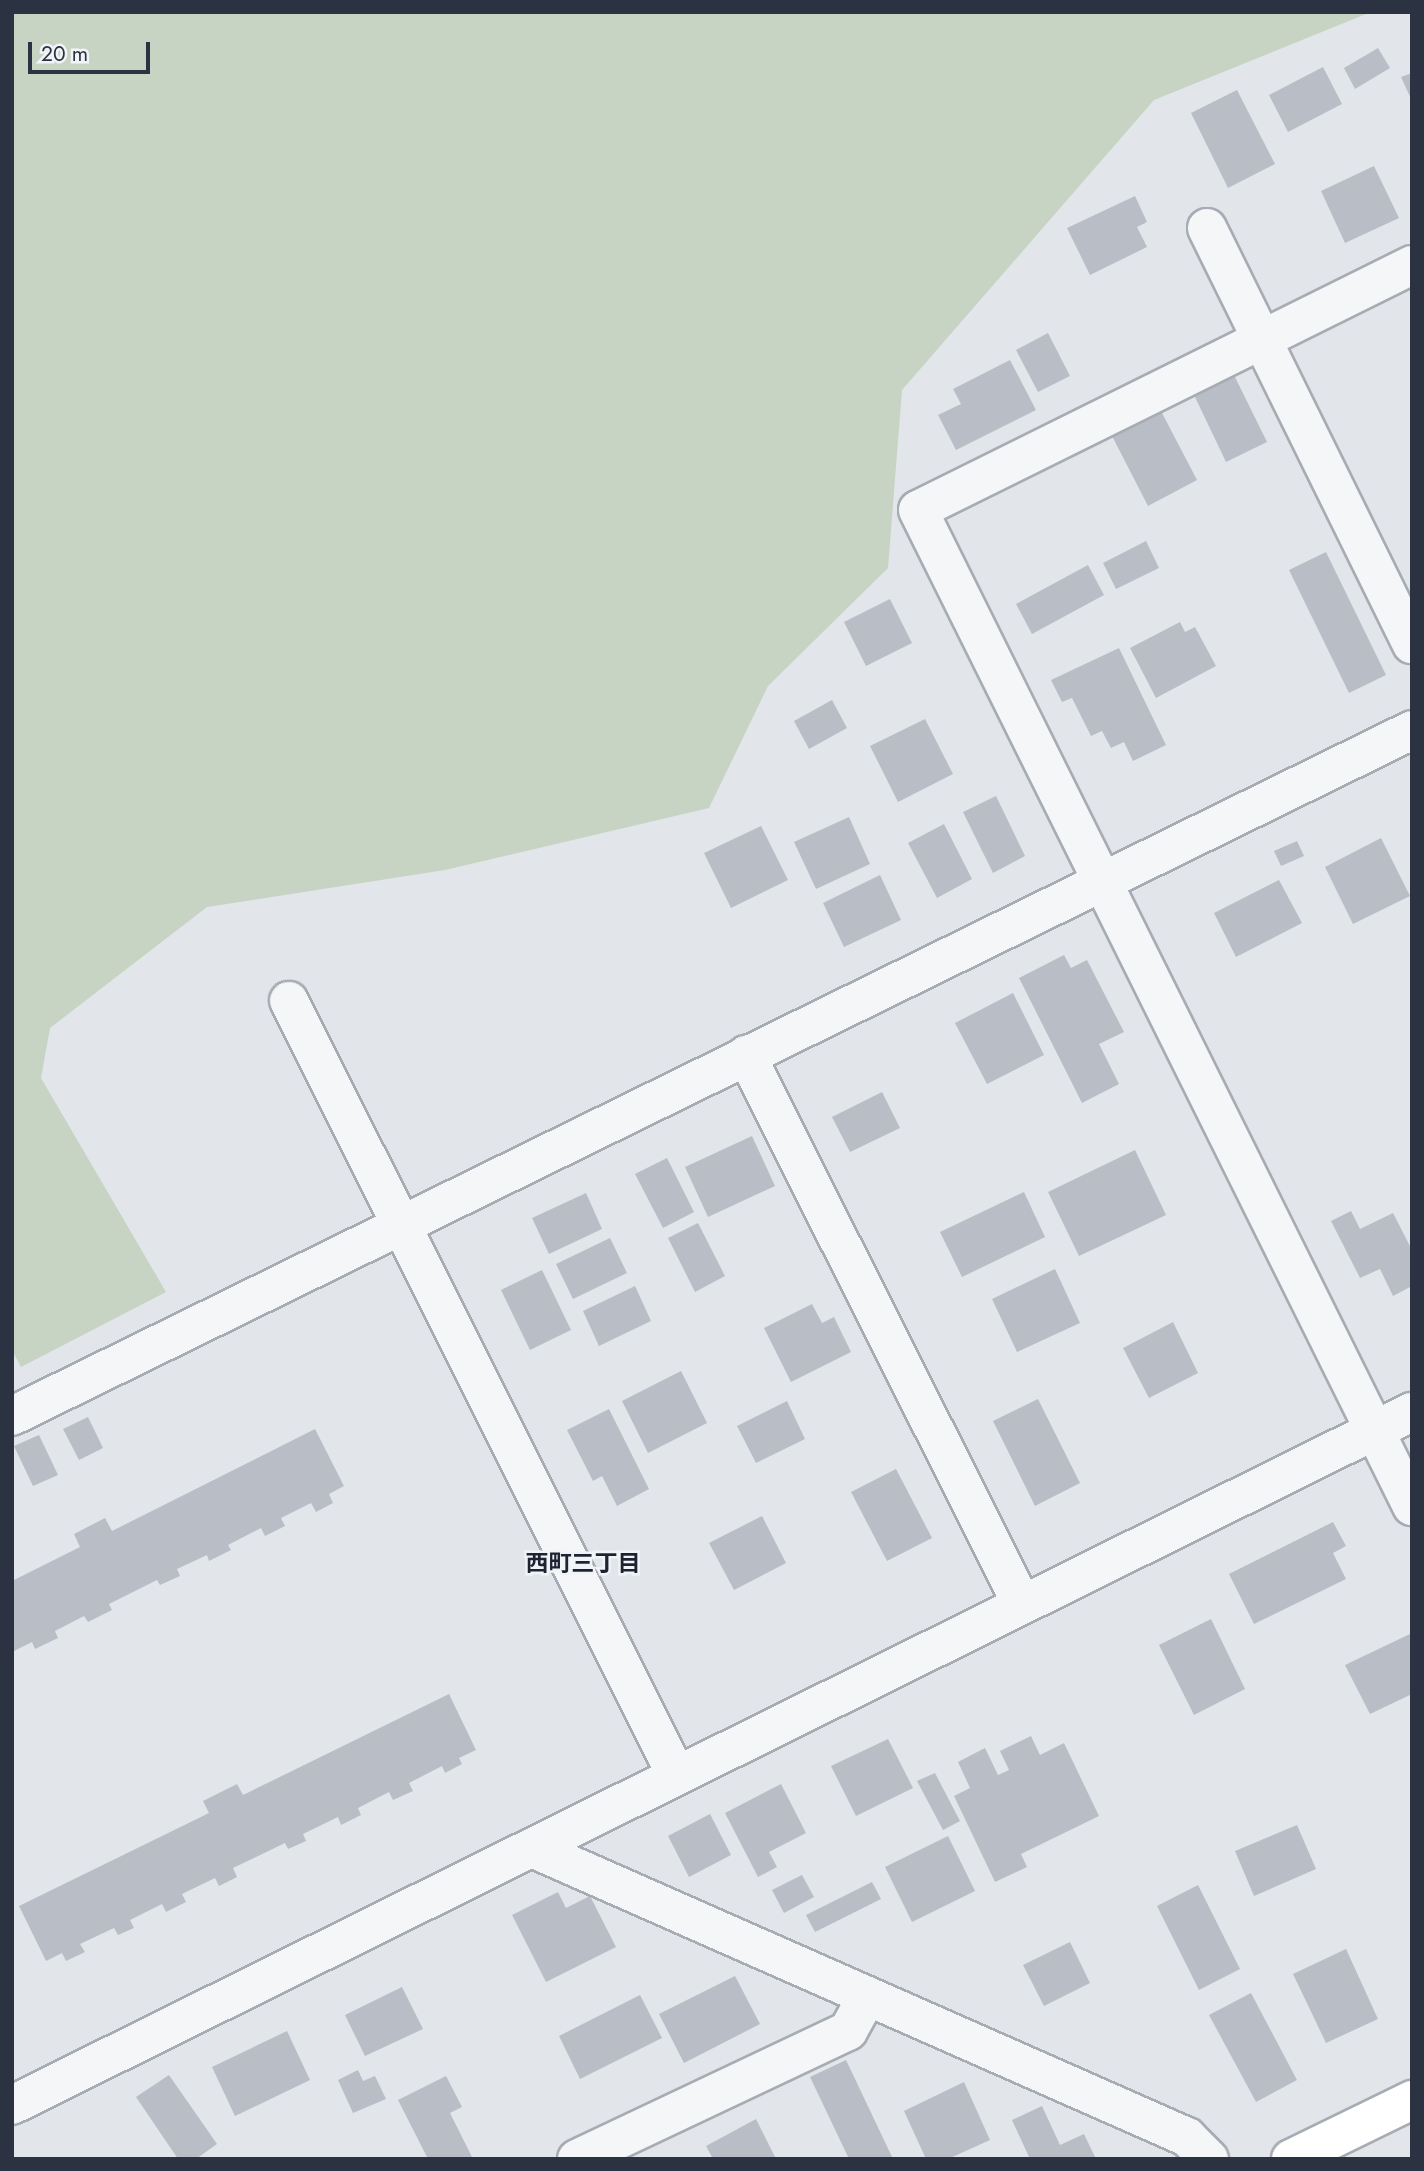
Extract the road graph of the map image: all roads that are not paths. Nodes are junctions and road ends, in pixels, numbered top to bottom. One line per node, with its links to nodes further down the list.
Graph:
1 (1208, 228): 3 (street)
2 (1412, 265): 3 (street)
3 (1262, 339): 4 (street); 6 (street)
4 (1412, 644)
5 (1412, 730): 6 (street)
6 (1103, 882): 8 (street); 12 (street)
7 (289, 1001): 9 (street)
8 (746, 1055): 9 (street); 14 (street)
9 (403, 1227): 11 (street); 15 (street)
10 (1412, 1412): 12 (street)
11 (12, 1416)
12 (1374, 1430): 13 (street); 14 (street)
13 (1412, 1506)
14 (1022, 1604): 15 (street)
15 (676, 1775): 16 (street)
16 (532, 1848): 17 (street); 19 (street)
17 (867, 1997): 21 (street); 22 (street)
18 (1412, 2099): 20 (main road)
19 (12, 2105)
20 (1294, 2158)
21 (577, 2159)
22 (1209, 2159)

